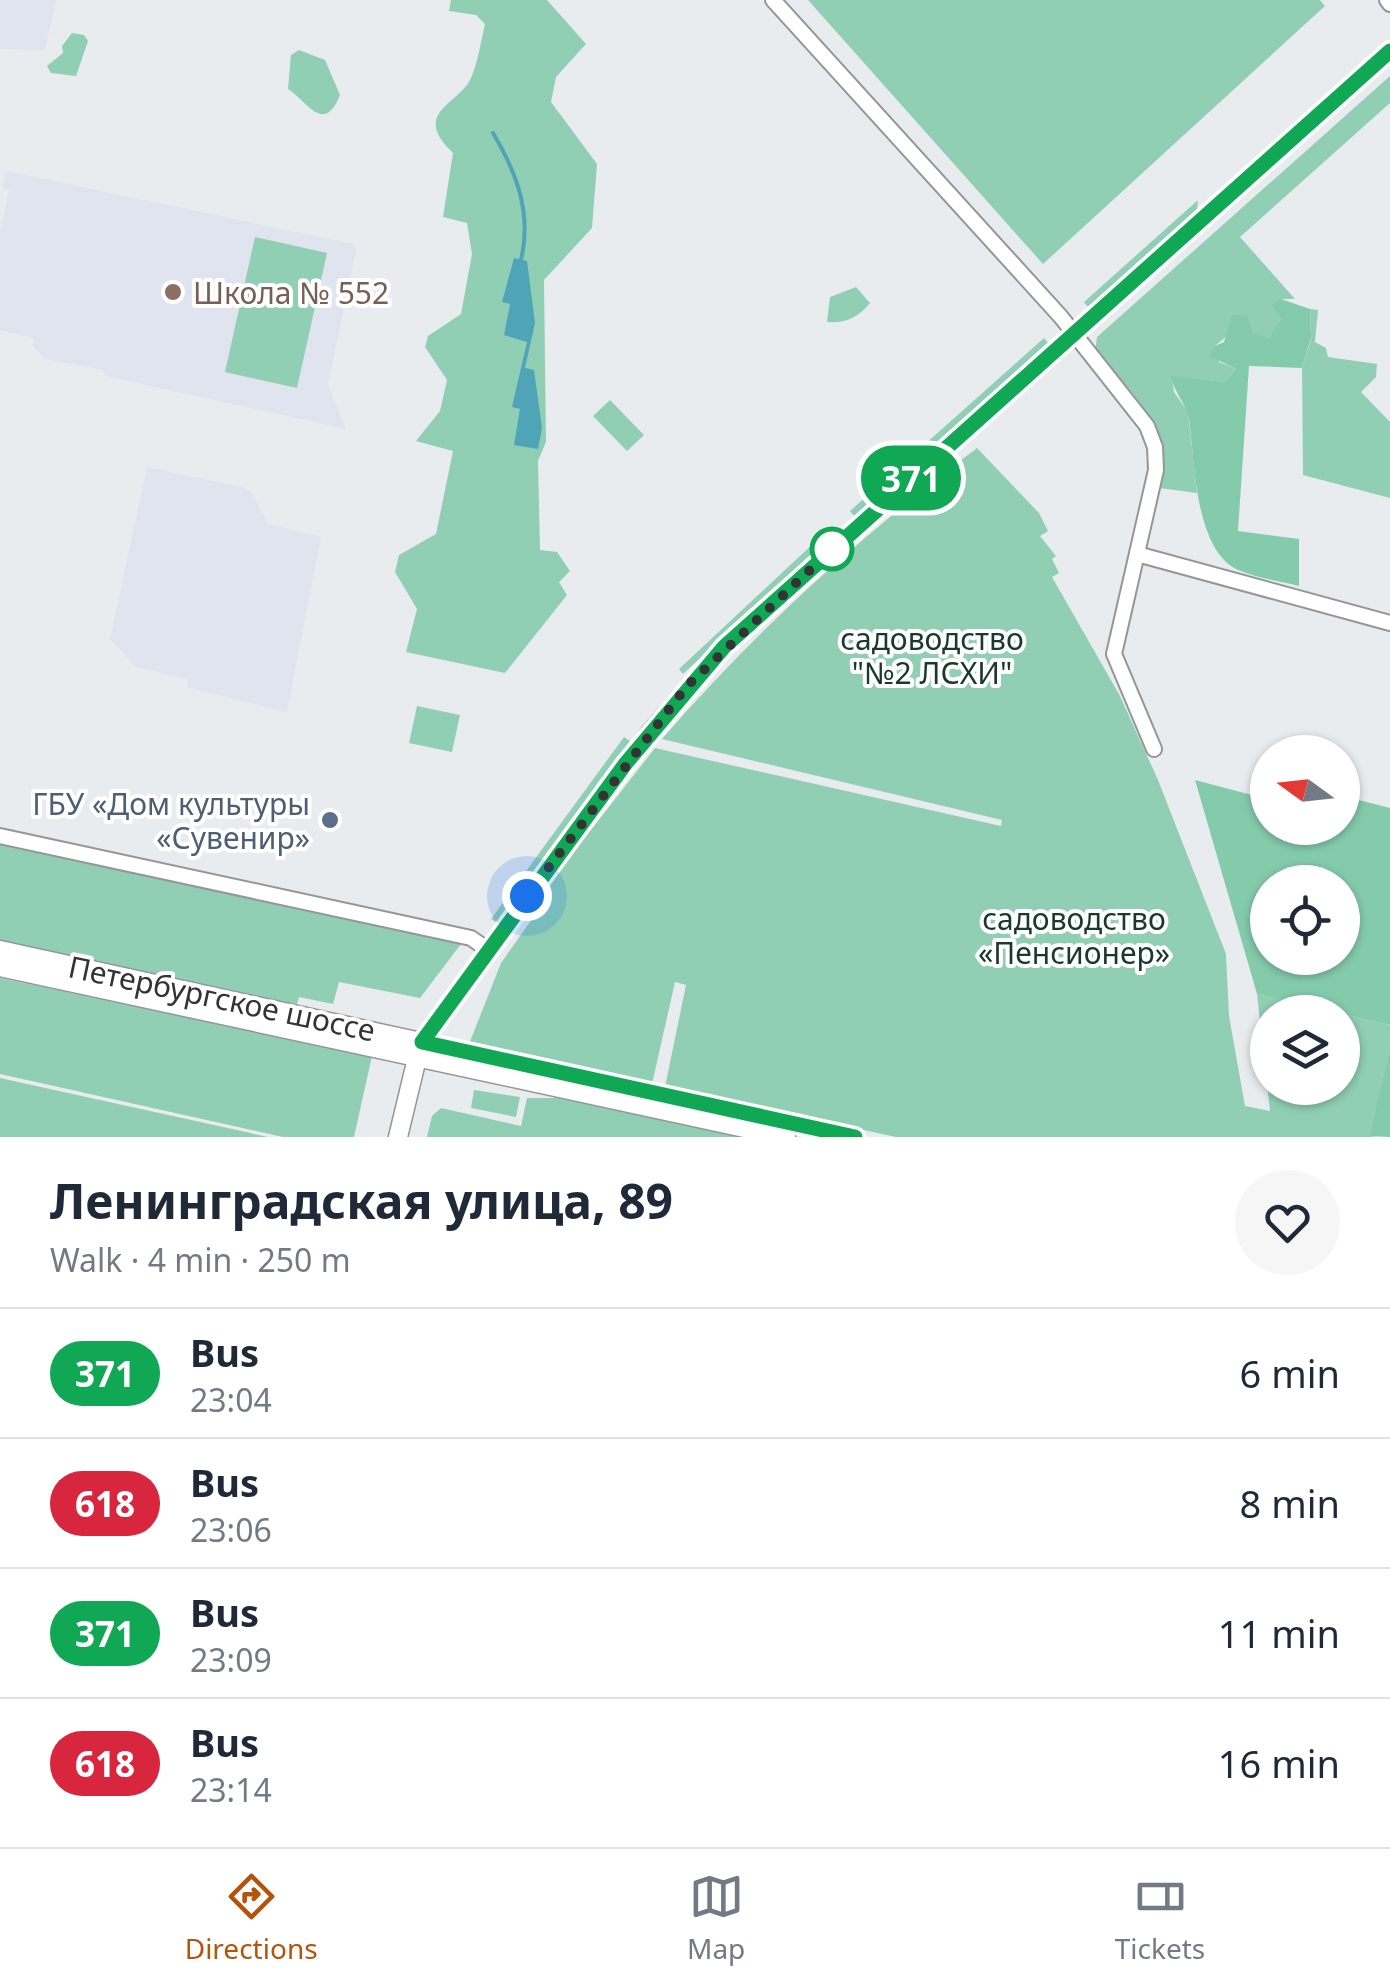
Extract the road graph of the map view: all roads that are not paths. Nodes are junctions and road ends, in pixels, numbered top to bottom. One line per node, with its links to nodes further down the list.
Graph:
1 (779, 2): 3 (street)
2 (1390, 51): 3 (street)
3 (1072, 334): 4 (street); 9 (street)
4 (1137, 554): 5 (street); 6 (street)
5 (1390, 622)
6 (1154, 749)
7 (0, 836): 9 (street)
8 (0, 950): 11 (main road, Петербургское шоссе)
9 (488, 950): 11 (street)
10 (0, 968): 11 (main road, Петербургское шоссе)
11 (419, 1050): 12 (main road); 13 (main road, Петербургское шоссе); 14 (main road, Петербургское шоссе)
12 (398, 1137)
13 (786, 1137)
14 (855, 1137)

